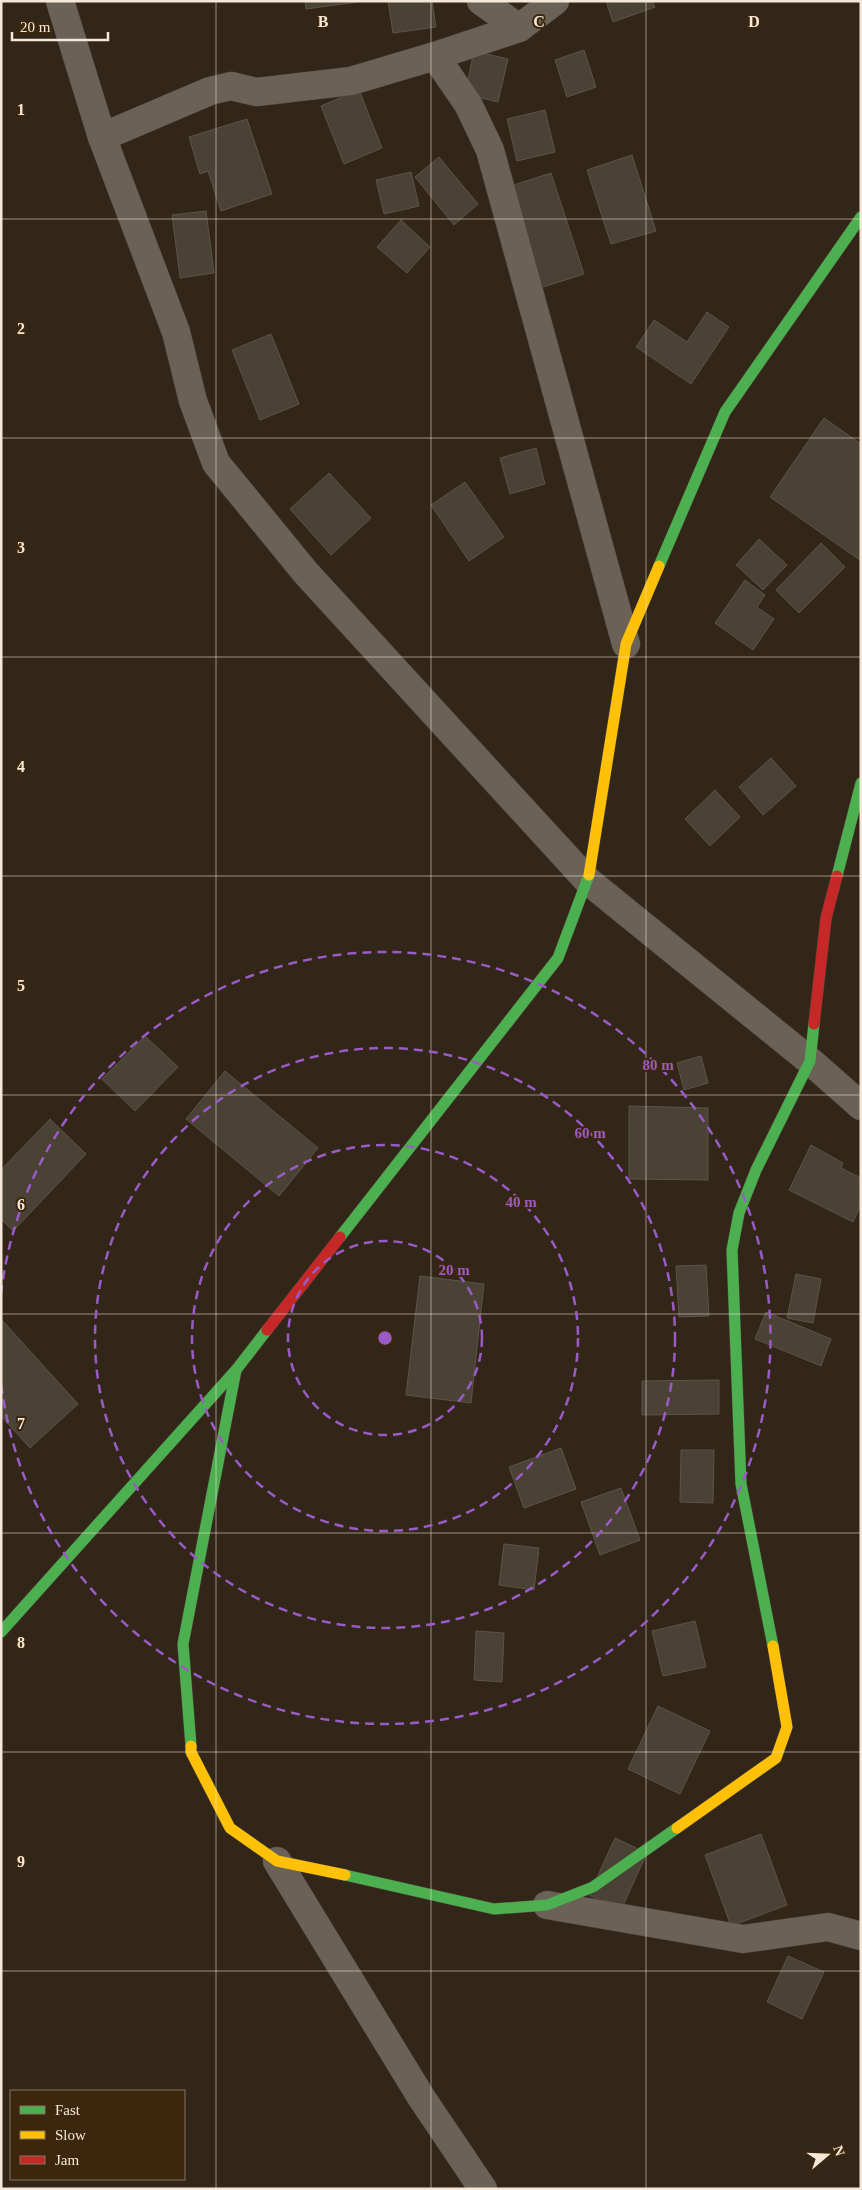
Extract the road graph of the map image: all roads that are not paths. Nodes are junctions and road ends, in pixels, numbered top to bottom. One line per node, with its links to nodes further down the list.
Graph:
1 (60, 1): 6 (street)
2 (481, 1): 4 (street)
3 (555, 1): 4 (street)
4 (519, 28): 5 (street)
5 (435, 56): 6 (street); 8 (street)
6 (102, 137): 10 (street)
7 (861, 218): 8 (street)
8 (626, 644): 10 (street)
9 (861, 783): 11 (street)
10 (588, 881): 11 (street); 13 (street)
11 (810, 1061): 12 (street); 16 (street)
12 (861, 1106)
13 (236, 1370): 14 (street); 15 (street)
14 (1, 1632)
15 (277, 1861): 16 (street); 18 (street)
16 (547, 1905): 17 (street)
17 (861, 1936)
18 (483, 2189)

